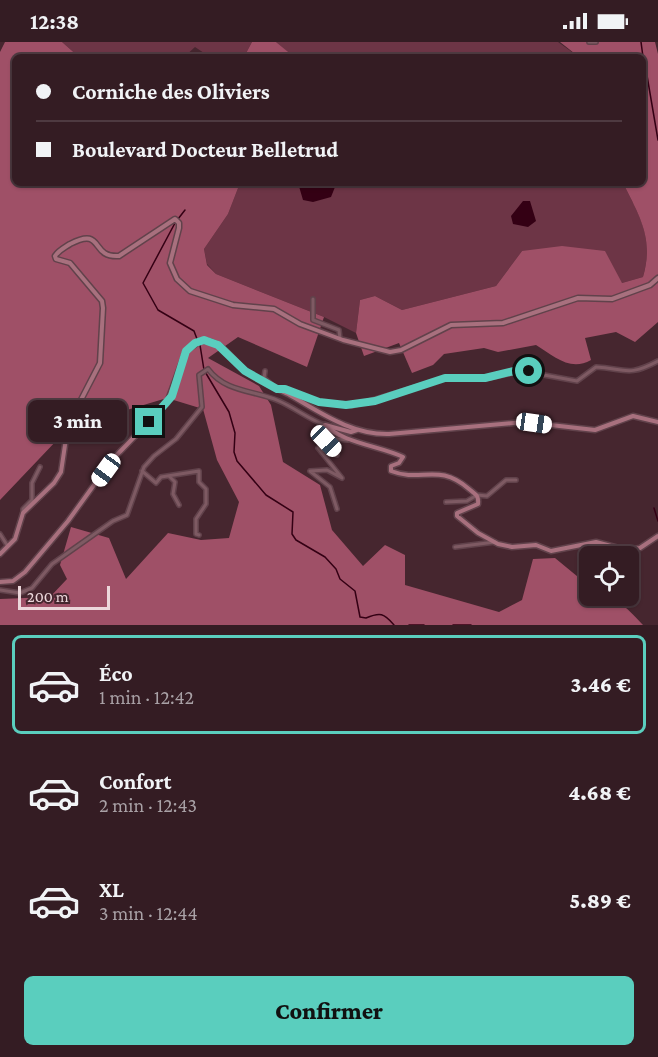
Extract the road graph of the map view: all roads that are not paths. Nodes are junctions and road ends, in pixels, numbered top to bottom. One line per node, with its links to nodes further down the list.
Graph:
1 (589, 42): 2 (street)
2 (596, 42)
3 (658, 278): 5 (street)
4 (312, 298): 5 (street)
5 (340, 339): 21 (street)
6 (658, 361): 8 (street)
7 (265, 371): 8 (street)
8 (277, 389): 11 (street); 29 (street)
9 (658, 422): 11 (street)
10 (325, 425): 11 (street); 12 (street); 14 (street)
11 (357, 430)
12 (353, 440): 17 (street); 20 (street)
13 (40, 467): 21 (street)
14 (142, 471): 15 (street); 29 (street)
15 (169, 476): 19 (street); 23 (street)
16 (516, 480): 17 (street)
17 (477, 495): 18 (street); 25 (street)
18 (446, 502)
19 (179, 505)
20 (337, 509)
21 (23, 513): 27 (street)
22 (0, 534): 27 (street)
23 (199, 535)
24 (658, 536): 25 (street)
25 (495, 542): 26 (street)
26 (455, 547)
27 (6, 550): 28 (street)
28 (0, 554)
29 (0, 586)

